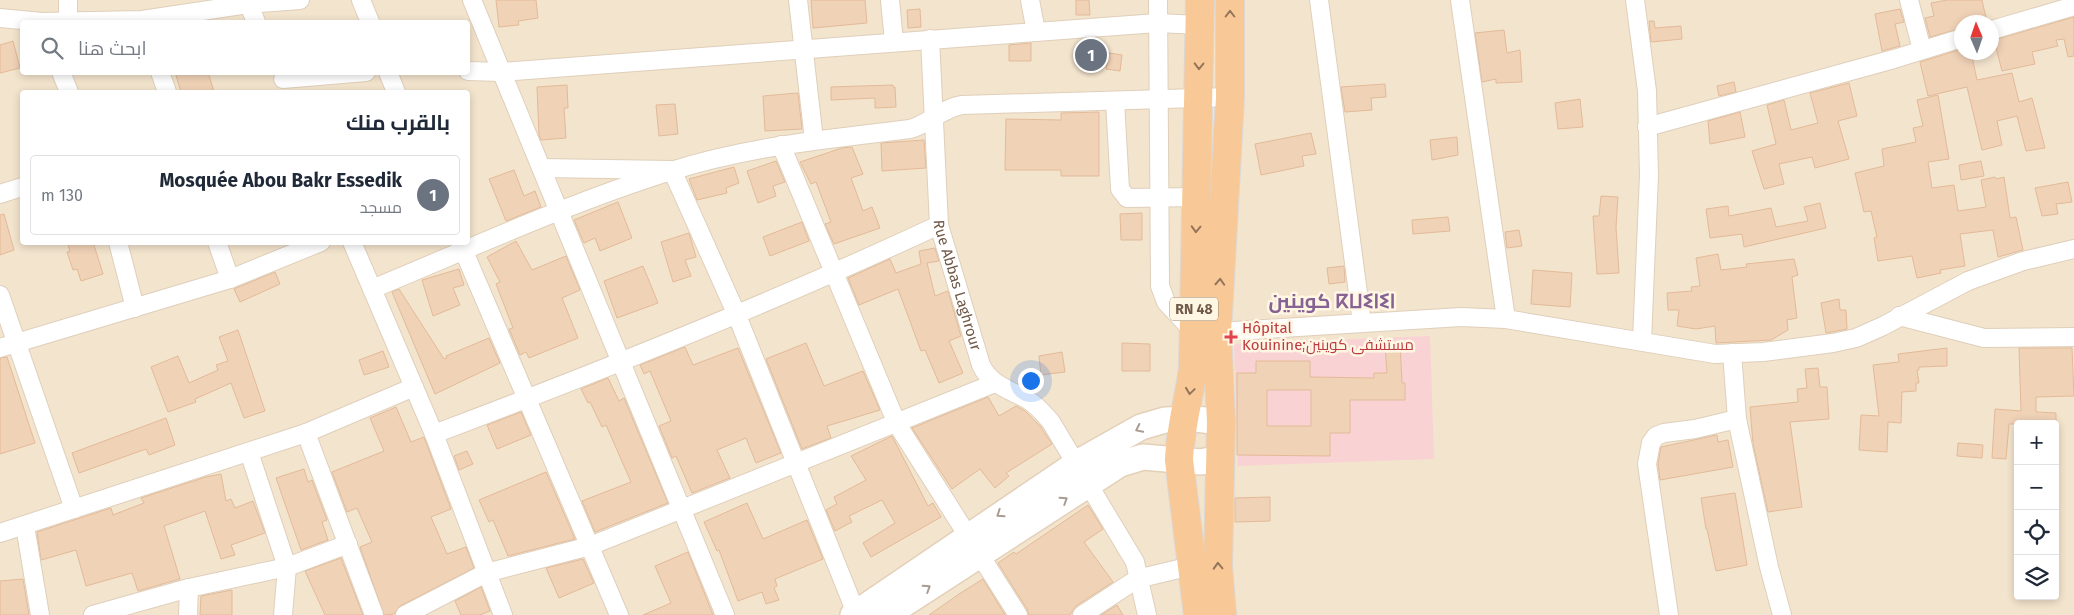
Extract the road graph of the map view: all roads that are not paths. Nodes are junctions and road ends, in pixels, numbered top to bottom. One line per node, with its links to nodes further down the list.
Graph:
1 (68, 0): 19 (street)
2 (300, 0): 14 (street)
3 (361, 0): 22 (street)
4 (472, 0): 32 (street)
5 (798, 0): 29 (street)
6 (890, 0): 28 (street)
7 (1030, 0): 25 (street)
8 (1158, 0): 23 (street)
9 (1230, 0): 41 (highway, RN 48, one-way to 9)
10 (1319, 0): 72 (street)
11 (1460, 0): 71 (street)
12 (1635, 0): 46 (street)
13 (1909, 0): 30 (street)
14 (247, 2): 20 (street); 21 (street)
15 (2074, 6): 24 (street)
16 (1200, 13): 23 (street); 42 (highway, RN 48, one-way to 42)
17 (0, 18): 18 (street)
18 (21, 20)
19 (68, 20)
20 (148, 20)
21 (255, 20)
22 (369, 20)
23 (1157, 23): 25 (street); 43 (street)
24 (1999, 28)
25 (1036, 32): 26 (street)
26 (930, 39): 28 (street); 45 (street, Rue Abbas Laghrour)
27 (1954, 40): 30 (street)
28 (894, 42): 29 (street)
29 (804, 49): 32 (street); 47 (street)
30 (1922, 50): 46 (street)
31 (470, 71): 32 (street)
32 (501, 72): 49 (street)
33 (62, 75): 38 (street)
34 (161, 75): 39 (street)
35 (341, 75): 37 (street)
36 (389, 75): 40 (street)
37 (283, 82)
38 (68, 90)
39 (166, 90)
40 (395, 90)
41 (1230, 97): 42 (street); 73 (highway, RN 48, one-way to 41)
42 (1199, 99): 43 (street); 53 (highway, RN 48)
43 (1158, 100): 44 (street); 54 (street)
44 (1115, 101): 45 (street); 54 (street)
45 (933, 118): 47 (street); 56 (street, Rue Abbas Laghrour)
46 (1647, 127): 75 (street)
47 (814, 140): 48 (street)
48 (781, 145): 50 (street); 64 (street)
49 (541, 168): 50 (street); 55 (street)
50 (672, 170): 55 (street); 69 (street)
51 (20, 188): 52 (street)
52 (0, 194)
53 (1198, 198): 54 (street); 73 (highway, RN 48, one-way to 73)
54 (1159, 199): 73 (street)
55 (557, 211): 57 (street); 78 (street)
56 (939, 225): 64 (street); 79 (street, Rue Abbas Laghrour)
57 (470, 244)
58 (119, 245): 68 (street)
59 (219, 245): 65 (street)
60 (314, 245): 65 (street)
61 (353, 245): 66 (street)
62 (462, 247): 66 (street); 81 (street)
63 (2074, 249): 70 (street)
64 (835, 274): 69 (street); 85 (street)
65 (230, 279): 68 (street)
66 (372, 290): 80 (street)
67 (0, 295): 76 (street)
68 (135, 308): 76 (street)
69 (736, 313): 78 (street); 91 (street)
70 (1899, 316): 74 (street); 77 (street)
71 (1506, 319): 72 (street); 75 (street)
72 (1362, 323): 73 (street)
73 (1206, 332): 83 (highway, RN 48, one-way to 83); 84 (highway, RN 48)
74 (2074, 337)
75 (1642, 342): 77 (street)
76 (8, 346): 94 (street)
77 (1732, 353): 82 (street)
78 (621, 363): 81 (street); 93 (street)
79 (995, 383): 85 (street); 92 (street, Rue Abbas Laghrour)
80 (414, 387): 86 (street); 87 (street)
81 (528, 398): 87 (street); 99 (street)
82 (1737, 419): 121 (street); 122 (street)
83 (1185, 420): 84 (main road); 90 (highway, RN 48); 92 (main road, one-way to 92)
84 (1221, 422): 89 (highway, RN 48)
85 (897, 424): 91 (street); 98 (street)
86 (306, 433): 88 (street); 97 (street)
87 (434, 434): 102 (street)
88 (249, 452): 94 (street); 100 (street)
89 (1220, 458): 90 (main road); 120 (highway, RN 48, one-way to 89)
90 (1179, 460): 92 (main road); 101 (highway, RN 48)
91 (797, 463): 93 (street); 105 (street)
92 (1083, 473): 98 (main road); 103 (street, Rue Abbas Laghrour)
93 (681, 508): 99 (street); 114 (street)
94 (74, 509): 95 (street)
95 (25, 526): 96 (street); 106 (street)
96 (0, 532)
97 (348, 544): 100 (street); 110 (street)
98 (974, 545): 105 (main road); 115 (main road, one-way to 98); 116 (street)
99 (590, 546): 102 (street); 113 (street)
100 (287, 566): 104 (street); 109 (street)
101 (1191, 566): 103 (street); 119 (highway, RN 48)
102 (486, 573): 111 (street); 112 (street)
103 (1137, 579): 117 (street); 118 (street, Rue Abbas Laghrour)
104 (189, 588): 107 (street); 108 (street)
105 (855, 614)
106 (40, 615)
107 (93, 615)
108 (188, 615)
109 (284, 615)
110 (374, 615)
111 (405, 615)
112 (503, 615)
113 (619, 615)
114 (725, 615)
115 (887, 615)
116 (1018, 615)
117 (1082, 615)
118 (1147, 615)
119 (1198, 615)
120 (1222, 615)
121 (1669, 615)
122 (1782, 615)

